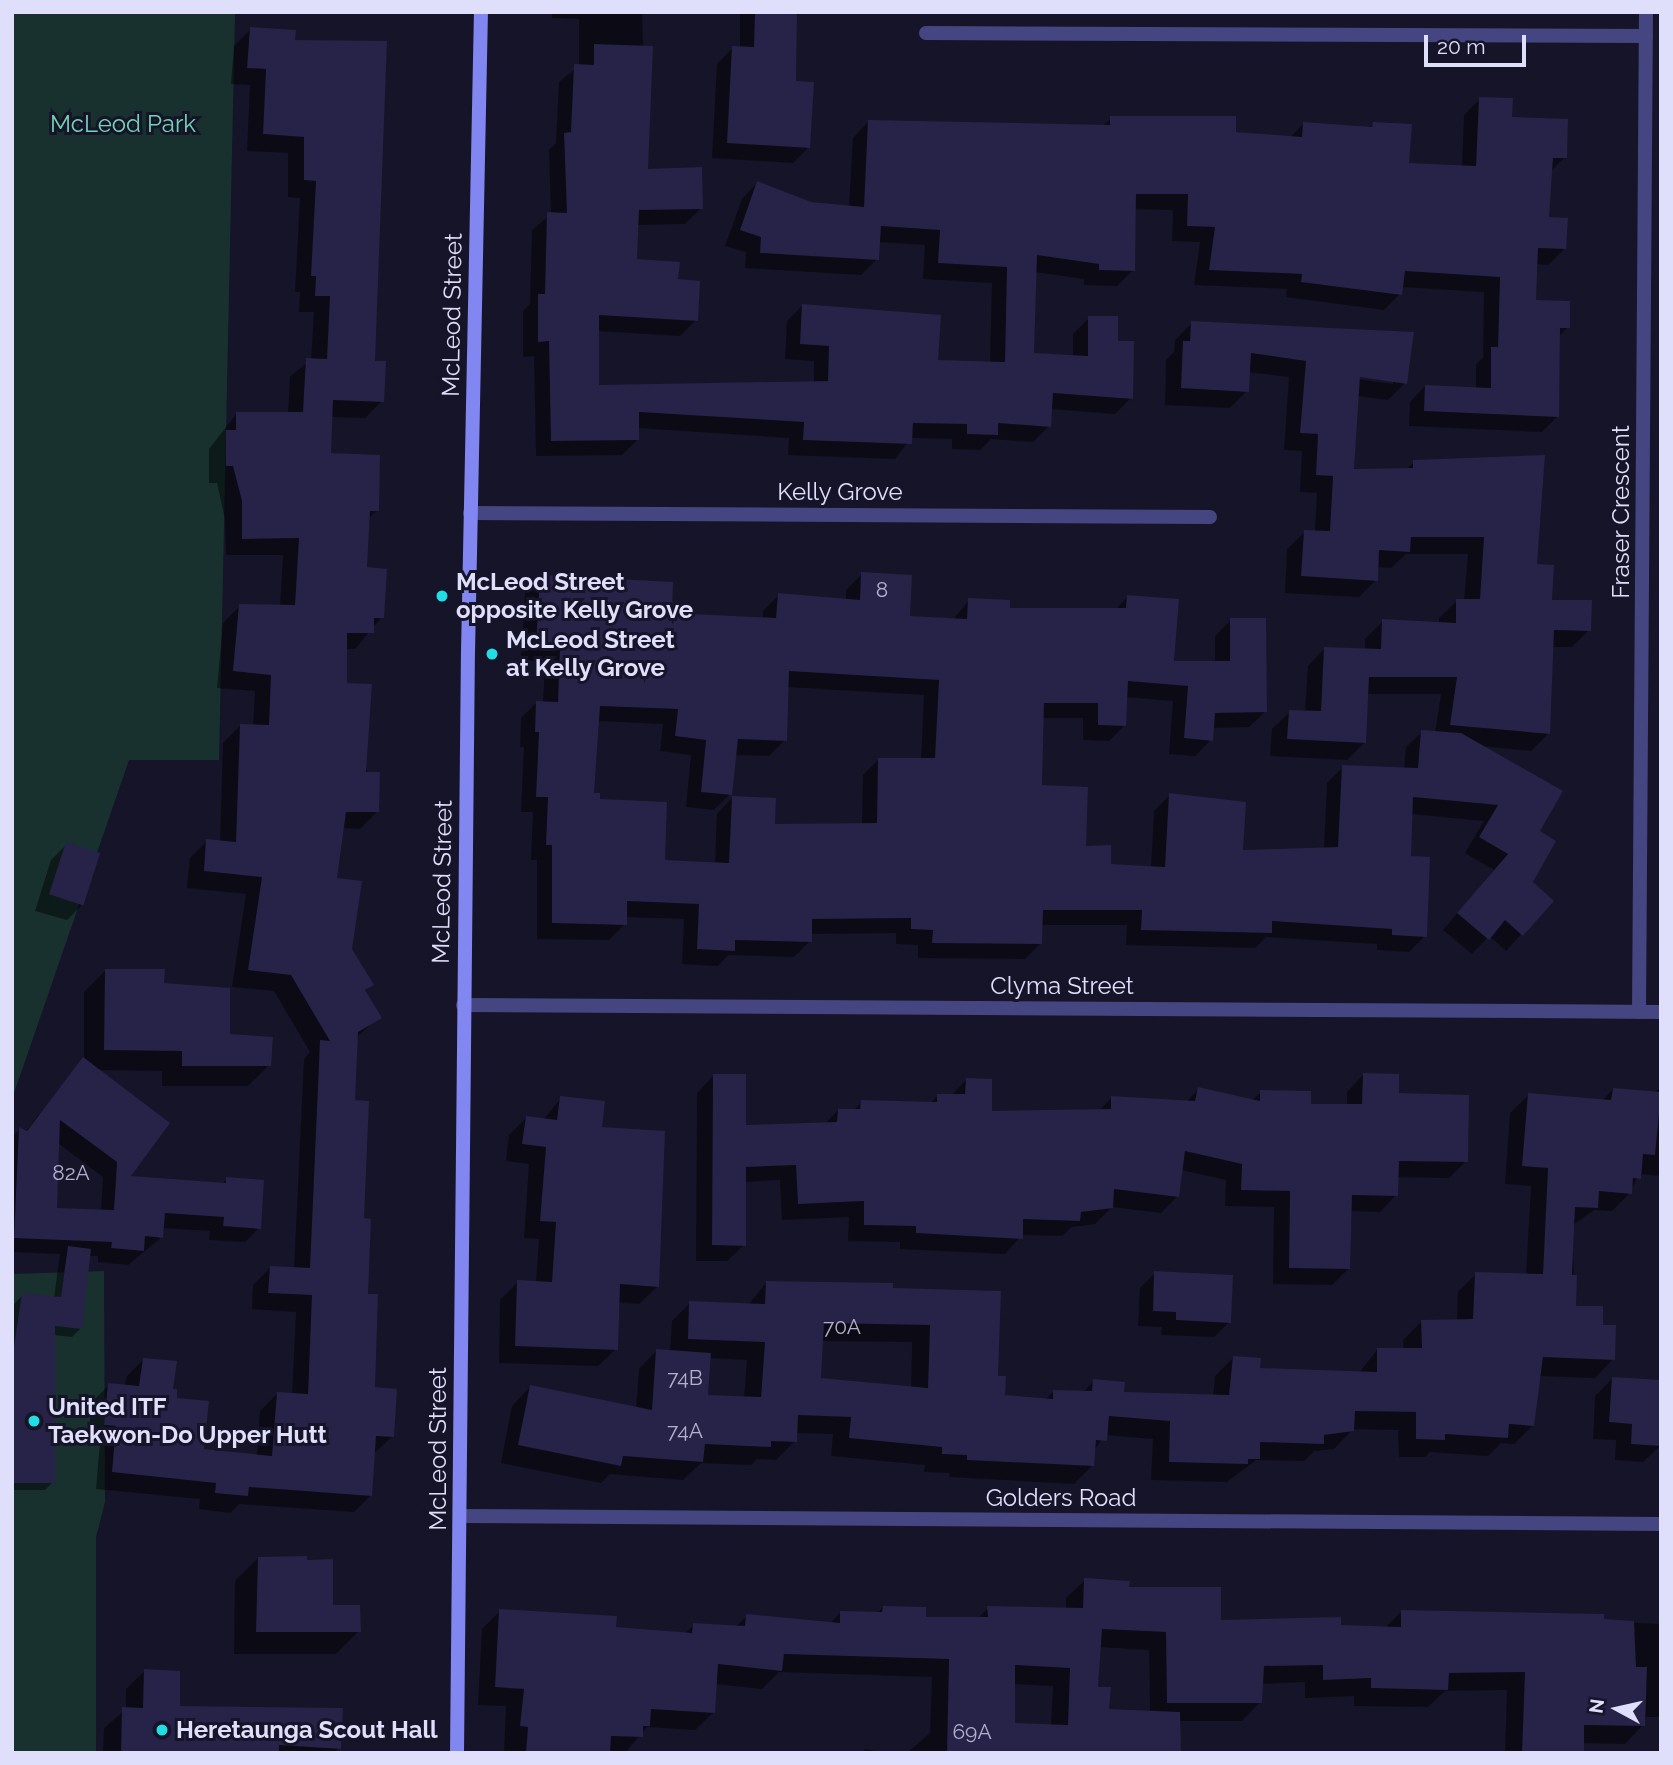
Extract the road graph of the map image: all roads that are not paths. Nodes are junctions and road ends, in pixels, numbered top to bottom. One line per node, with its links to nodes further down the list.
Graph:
1 (481, 12): 5 (street, McLeod Street)
2 (1646, 12): 4 (street, Fraser Crescent)
3 (926, 33): 4 (street)
4 (1646, 36): 8 (street, Fraser Crescent)
5 (470, 513): 6 (street, Kelly Grove); 7 (street, McLeod Street)
6 (1210, 517)
7 (463, 1005): 8 (street, Clyma Street); 10 (street, McLeod Street)
8 (1639, 1012): 9 (street, Clyma Street)
9 (1661, 1012)
10 (461, 1516): 11 (street, Golders Road); 12 (street, McLeod Street)
11 (1661, 1524)
12 (457, 1753)

